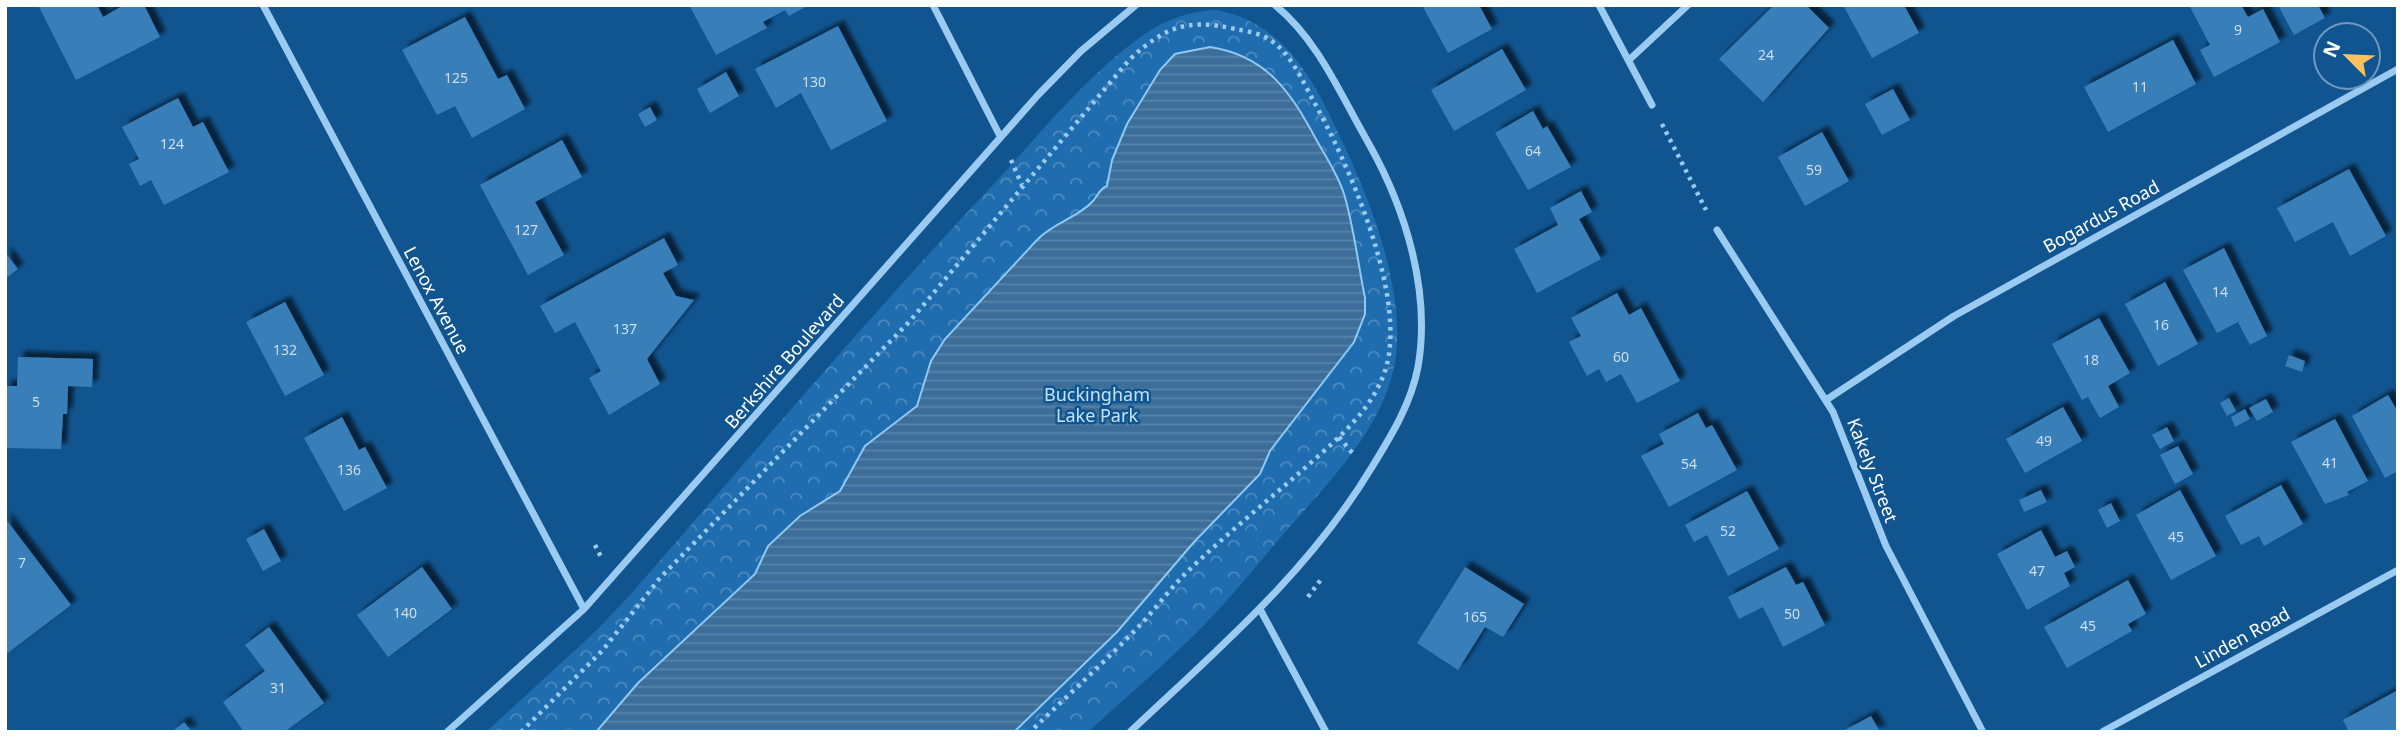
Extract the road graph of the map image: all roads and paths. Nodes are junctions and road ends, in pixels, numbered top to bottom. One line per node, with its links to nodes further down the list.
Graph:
1 (262, 5): 14 (street, Lenox Avenue)
2 (933, 5): 10 (street)
3 (1136, 5): 10 (street, Berkshire Boulevard)
4 (1275, 5): 15 (street)
5 (1599, 5): 7 (street)
6 (1688, 5): 7 (street)
7 (1629, 60): 9 (street)
8 (2398, 69): 12 (street, Bogardus Road)
9 (1652, 105): 11 (path)
10 (1000, 136): 14 (street, Berkshire Boulevard)
11 (1717, 230): 12 (street, Kakely Street)
12 (1826, 400): 21 (street, Kakely Street)
13 (2398, 570): 22 (street, Linden Road)
14 (584, 609): 16 (street, Berkshire Boulevard)
15 (1261, 611): 19 (street); 20 (street)
16 (447, 732)
17 (521, 732): 18 (path)
18 (1030, 732)
19 (1130, 732)
20 (1326, 732)
21 (1983, 732)
22 (2102, 732)

